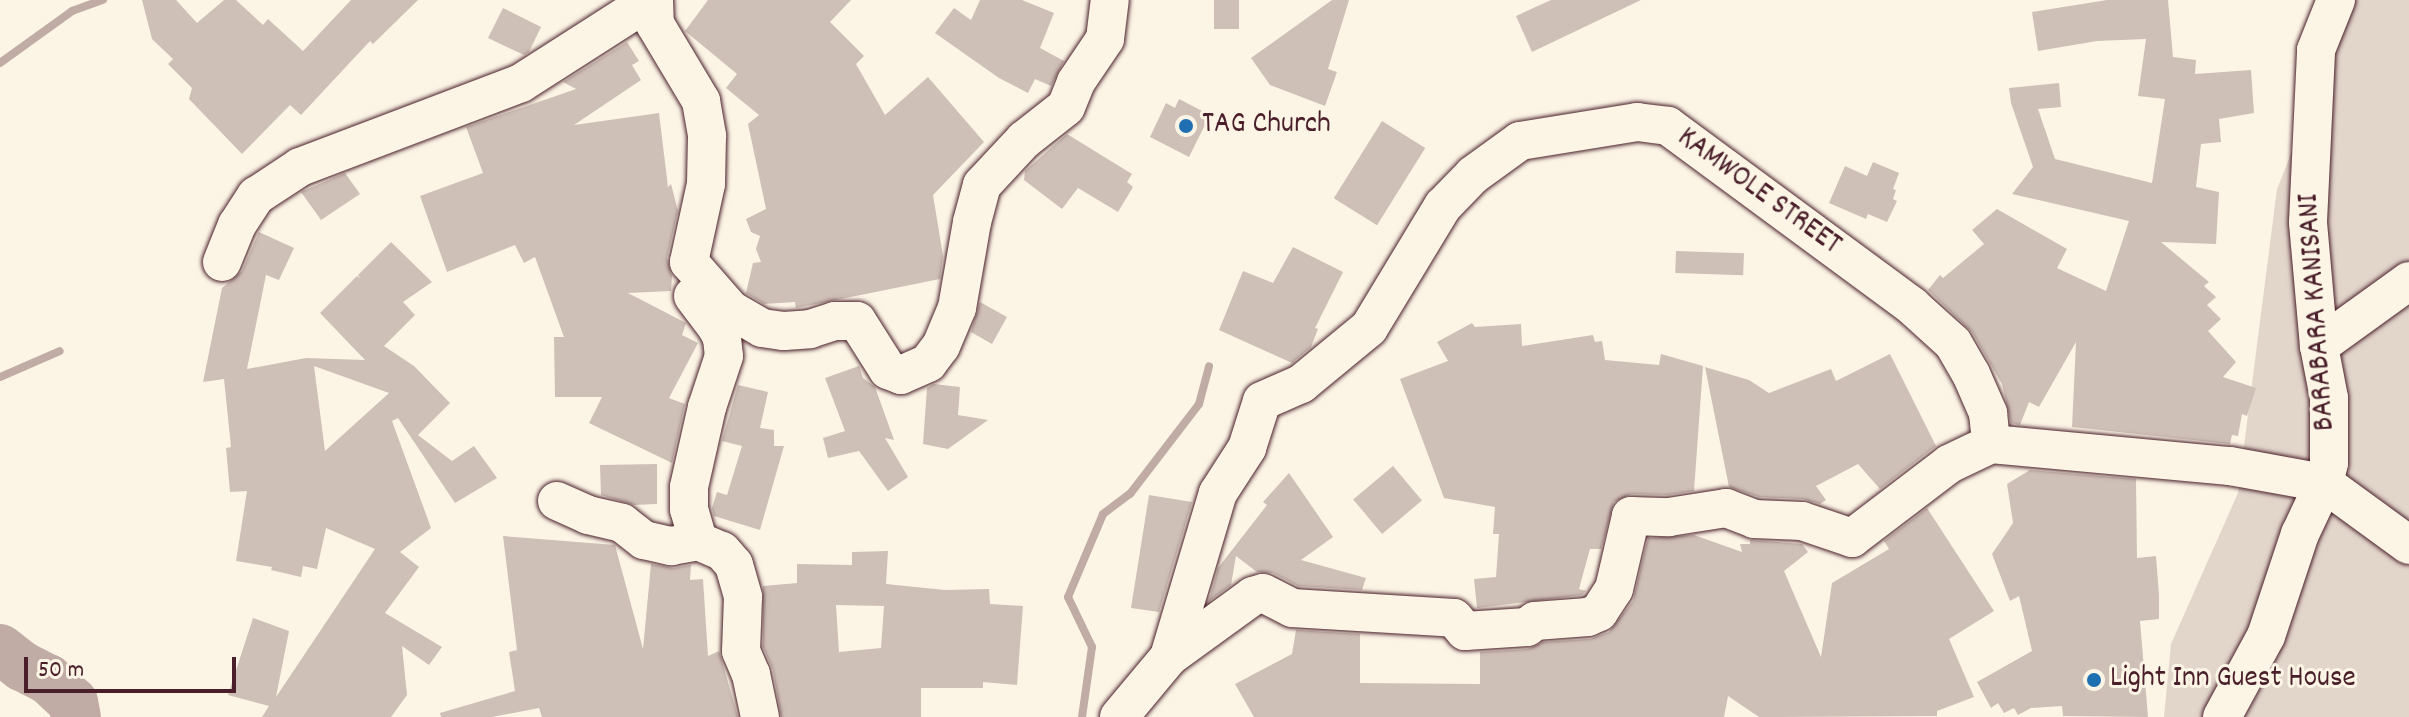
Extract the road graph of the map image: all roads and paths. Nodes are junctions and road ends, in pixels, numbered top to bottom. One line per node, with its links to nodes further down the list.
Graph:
1 (653, 0): 4 (street); 5 (street)
2 (1110, 0): 5 (street)
3 (2336, 0): 7 (street, BARABARA KANISANI)
4 (222, 262)
5 (689, 262): 11 (street)
6 (2409, 281): 7 (street)
7 (2319, 346): 9 (street, BARABARA KANISANI)
8 (1991, 444): 9 (street); 13 (street); 13 (street, KAMWOLE STREET)
9 (2324, 483): 12 (street); 16 (street, BARABARA KANISANI)
10 (557, 501): 11 (street)
11 (698, 541): 14 (street)
12 (2409, 545)
13 (1169, 657): 15 (street, KAMWOLE STREET)
14 (760, 717)
15 (1119, 717)
16 (2222, 717)

